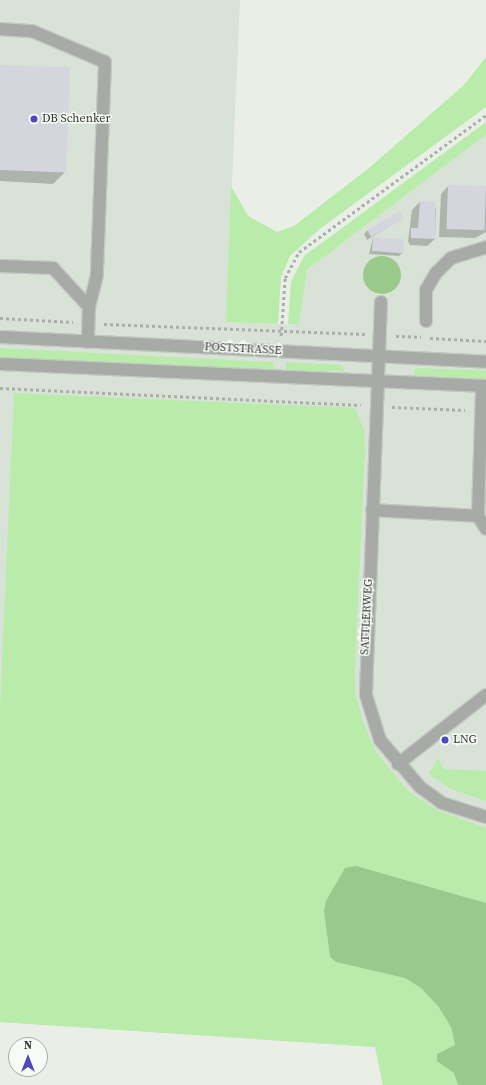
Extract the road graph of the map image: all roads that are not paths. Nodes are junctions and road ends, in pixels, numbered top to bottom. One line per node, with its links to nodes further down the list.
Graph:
1 (0, 29): 5 (street)
2 (486, 247): 6 (street)
3 (0, 266): 5 (street)
4 (381, 302): 9 (street, SATTLERWEG)
5 (89, 308): 8 (street)
6 (426, 321)
7 (0, 338): 8 (street, POSTSTRASSE)
8 (88, 342): 9 (street, POSTSTRASSE)
9 (378, 356): 10 (street, POSTSTRASSE); 12 (street, SATTLERWEG)
10 (486, 362)
11 (0, 364): 12 (street, POSTSTRASSE)
12 (377, 381): 13 (street, POSTSTRASSE); 14 (street, SATTLERWEG)
13 (484, 386): 15 (street)
14 (372, 510): 15 (street); 18 (street, SATTLERWEG)
15 (478, 516): 16 (street)
16 (486, 529)
17 (486, 695): 18 (street)
18 (398, 764): 19 (street, SATTLERWEG)
19 (486, 817)

